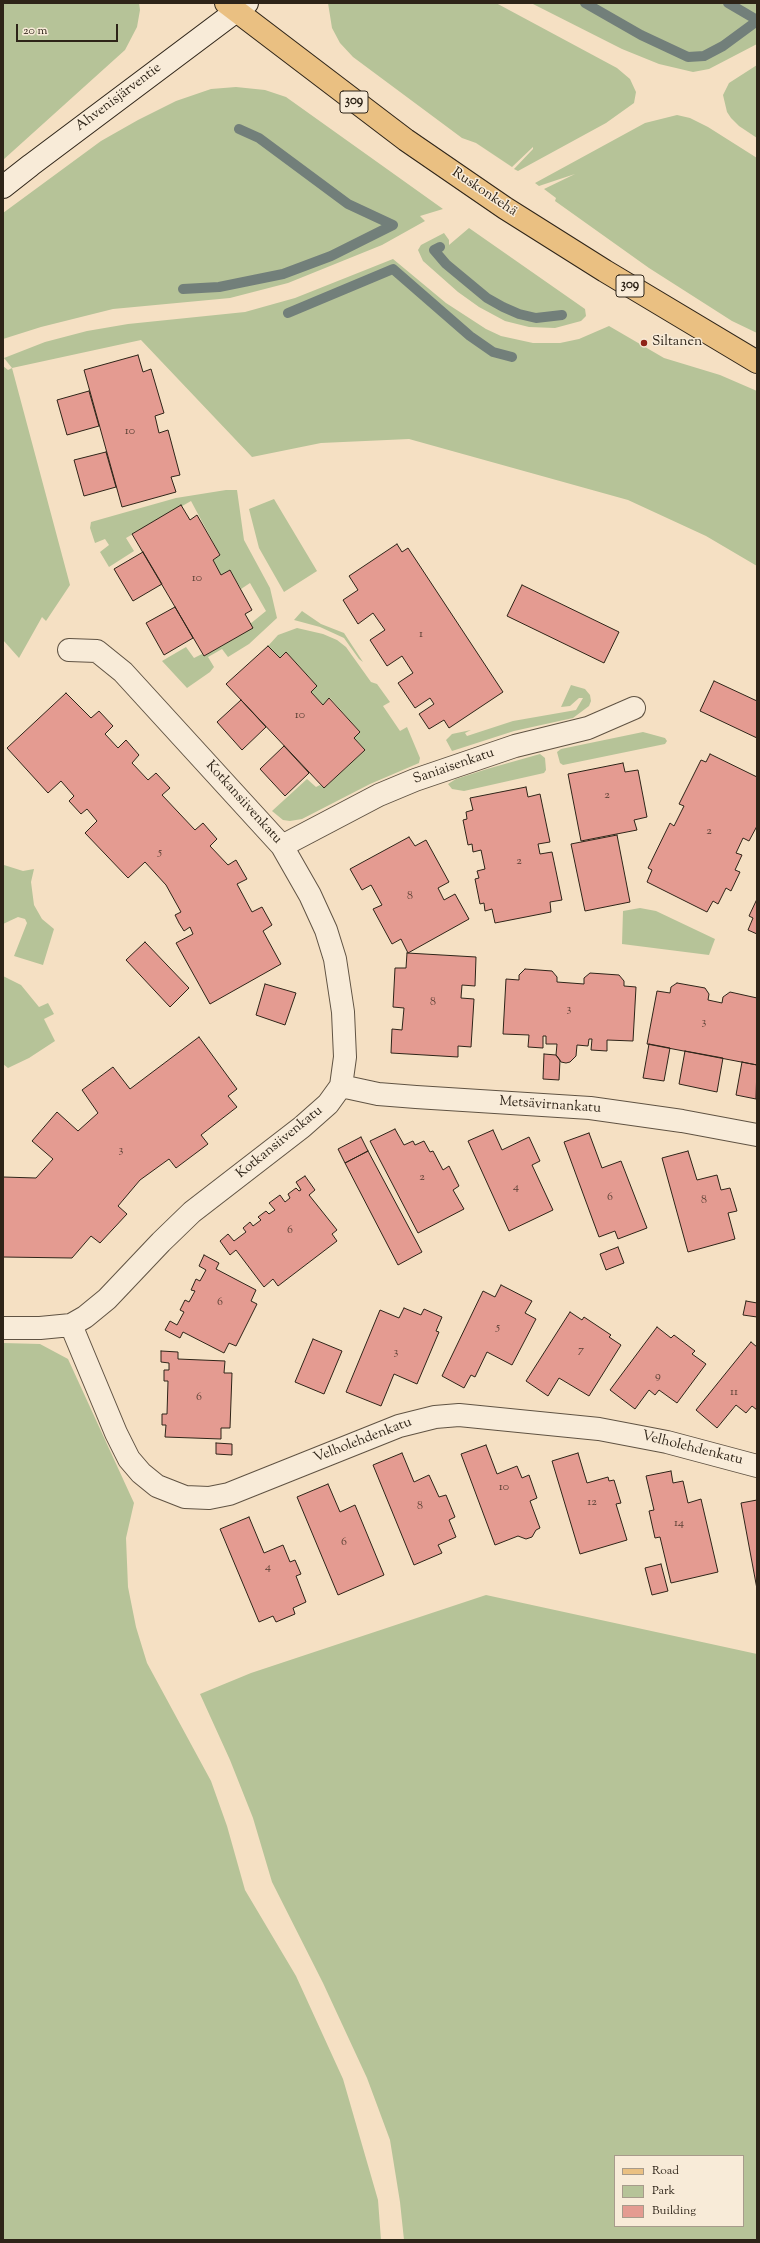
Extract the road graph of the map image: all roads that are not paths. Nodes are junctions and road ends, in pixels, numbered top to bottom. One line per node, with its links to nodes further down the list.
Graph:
1 (237, 6): 2 (street, Ahvenisjärventie); 3 (main road, Ruskonkehä / 309)
2 (3, 187)
3 (757, 362)
4 (70, 650): 6 (street, Kotkansiivenkatu)
5 (634, 708): 6 (street, Saniaisenkatu)
6 (282, 846): 7 (street, Kotkansiivenkatu)
7 (341, 1086): 8 (street, Metsävirnankatu); 9 (street, Kotkansiivenkatu)
8 (757, 1136)
9 (71, 1325): 10 (street); 11 (street, Velholehdenkatu)
10 (3, 1328)
11 (757, 1466)

